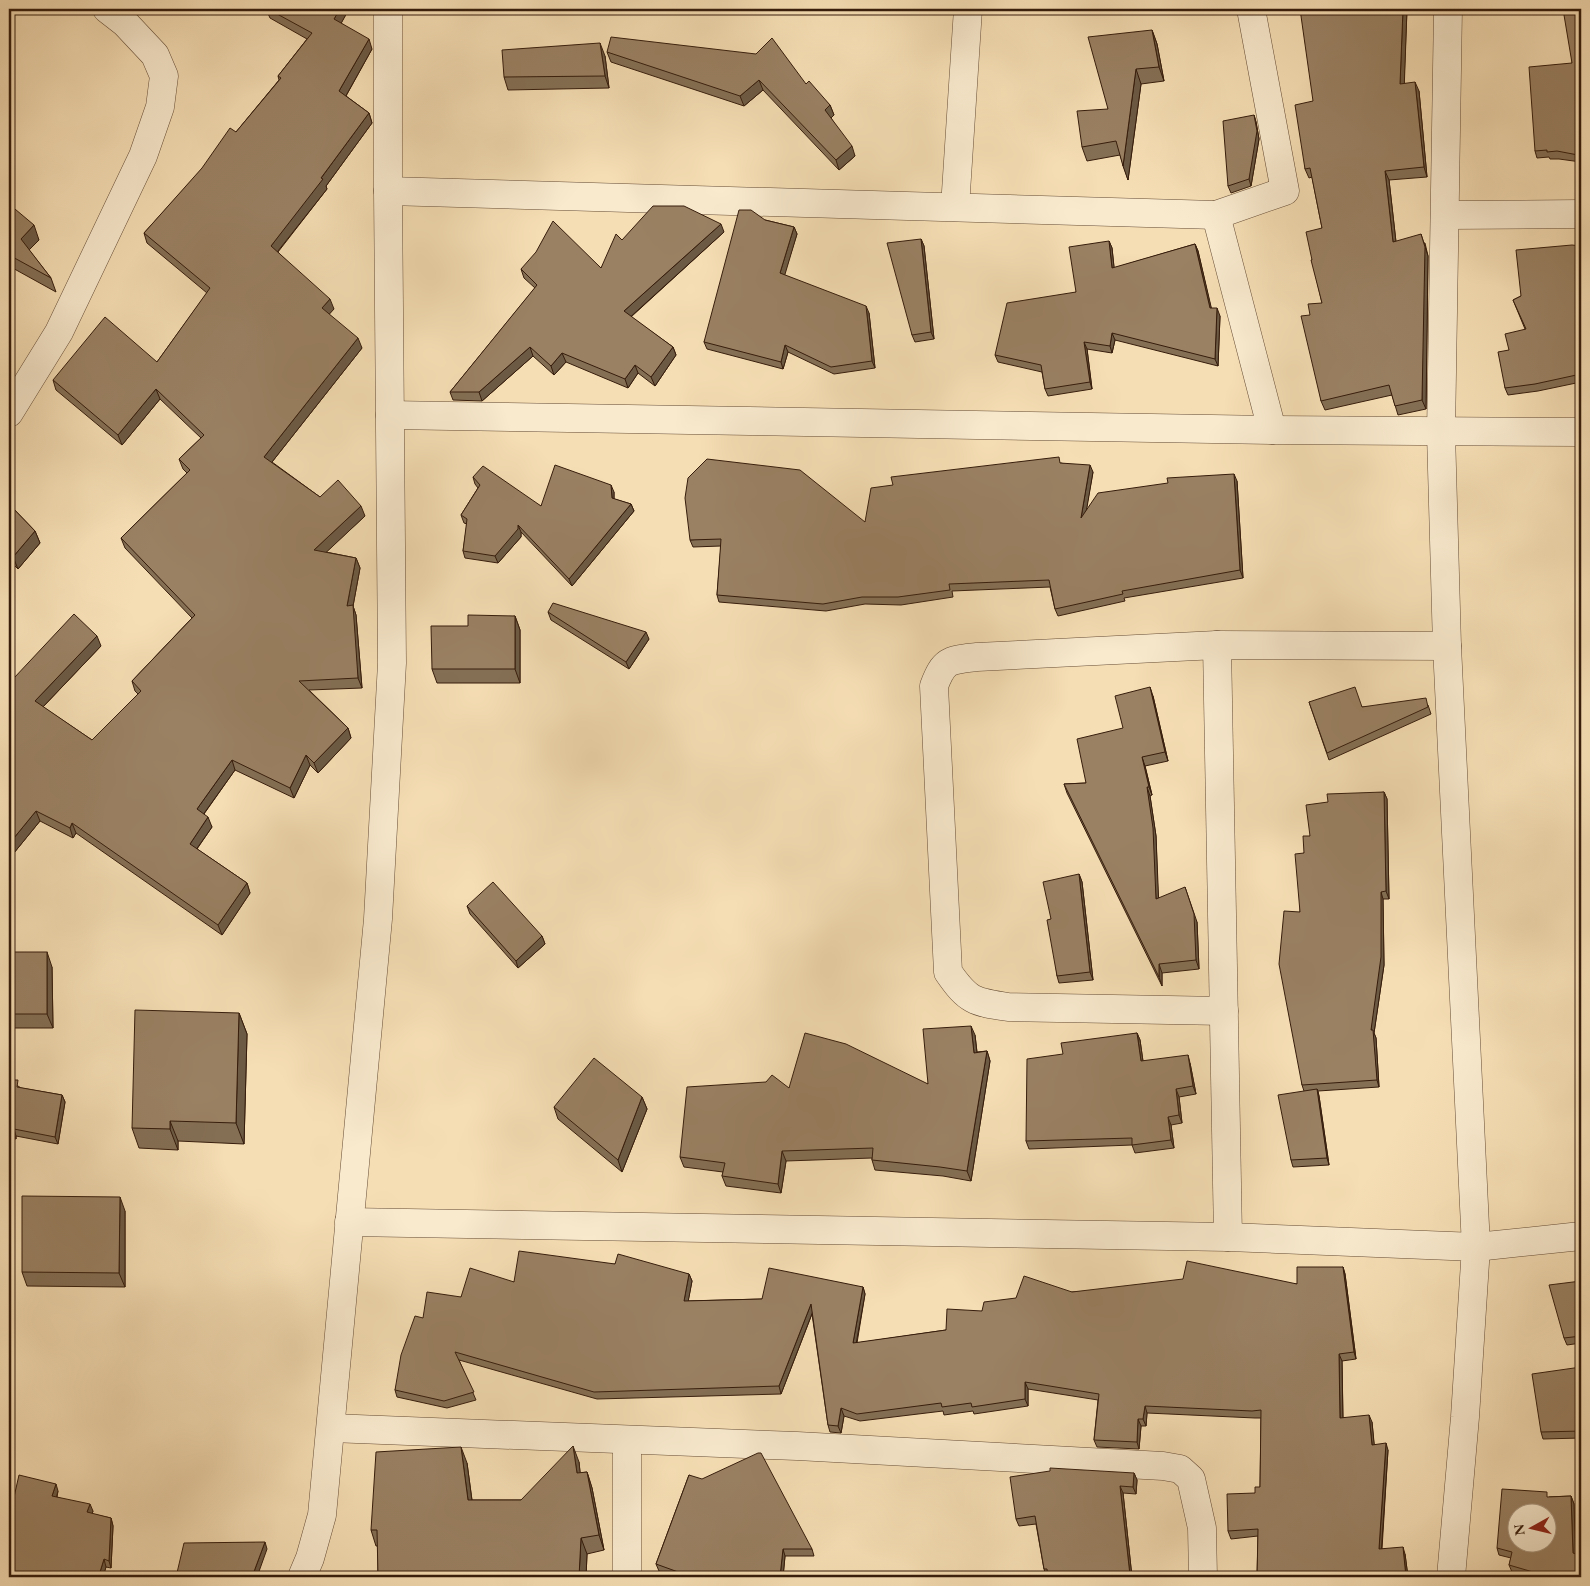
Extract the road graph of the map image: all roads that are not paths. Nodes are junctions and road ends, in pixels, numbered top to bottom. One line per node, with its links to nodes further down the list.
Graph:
1 (107, 9): 11 (street)
2 (388, 9): 6 (street)
3 (968, 9): 7 (street)
4 (1251, 9): 10 (street)
5 (1448, 9): 9 (street)
6 (388, 190): 7 (street); 12 (street)
7 (955, 207): 10 (street)
8 (1581, 214): 9 (street)
9 (1445, 215): 15 (street)
10 (1216, 216): 13 (street)
11 (9, 414)
12 (390, 415): 13 (street); 19 (street)
13 (1272, 430): 15 (street)
14 (1581, 432): 15 (street)
15 (1441, 433): 17 (street)
16 (1217, 645): 17 (street); 18 (street); 18 (street)
17 (1447, 646): 22 (street)
18 (1224, 1011): 21 (street)
19 (349, 1222): 21 (street); 23 (street)
20 (1581, 1236): 22 (street)
21 (1228, 1237): 22 (street)
22 (1476, 1247): 28 (street)
23 (331, 1428): 24 (street); 25 (street)
24 (627, 1440): 26 (street); 27 (street)
25 (302, 1577)
26 (627, 1577)
27 (1203, 1577)
28 (1451, 1577)

